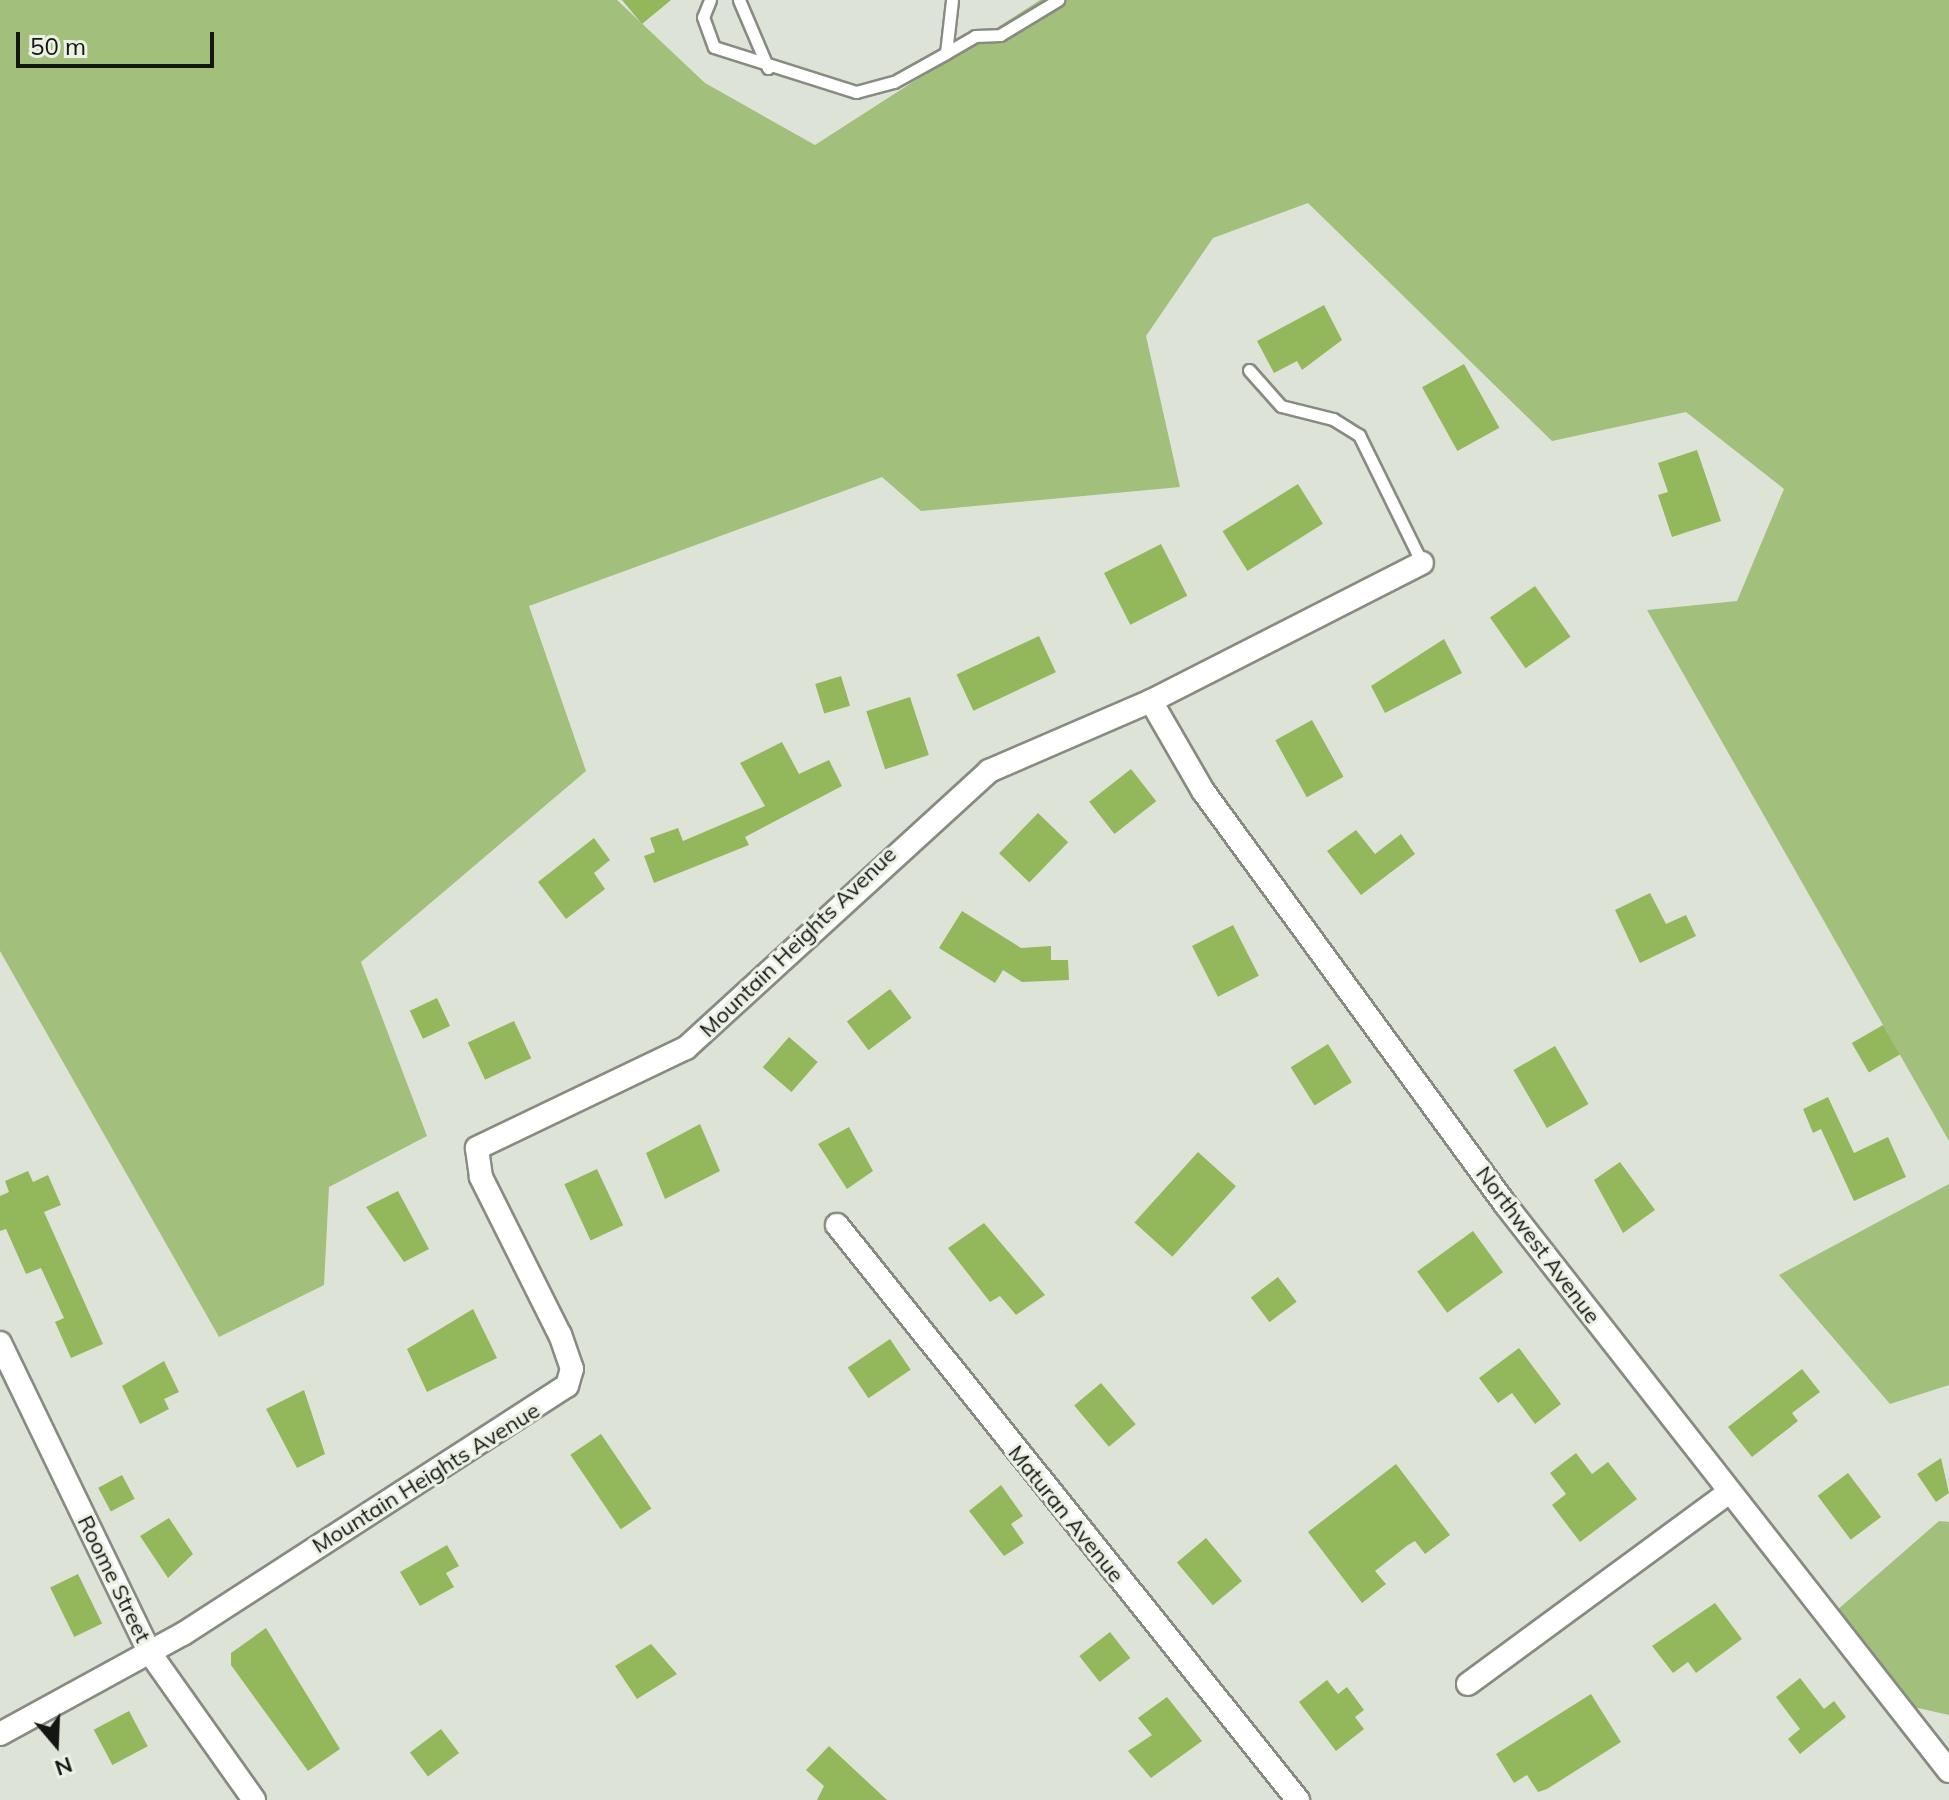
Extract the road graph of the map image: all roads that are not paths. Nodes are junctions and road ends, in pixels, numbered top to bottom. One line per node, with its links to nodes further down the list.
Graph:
1 (710, 0): 6 (lane)
2 (739, 0): 6 (lane)
3 (952, 0): 5 (lane)
4 (1058, 0): 5 (lane)
5 (946, 53): 6 (lane)
6 (768, 68)
7 (1249, 370): 8 (lane)
8 (1422, 563): 9 (street, Mountain Heights Avenue)
9 (1151, 701): 12 (street, Northwest Avenue); 13 (street, Mountain Heights Avenue)
10 (837, 1225): 18 (street, Maturan Avenue)
11 (0, 1343): 13 (street, Roome Street)
12 (1729, 1492): 14 (street); 16 (street, Northwest Avenue)
13 (150, 1653): 15 (street, Mountain Heights Avenue); 17 (street, Roome Street)
14 (1468, 1684)
15 (0, 1734)
16 (1949, 1771)
17 (254, 1800)
18 (1298, 1800)

